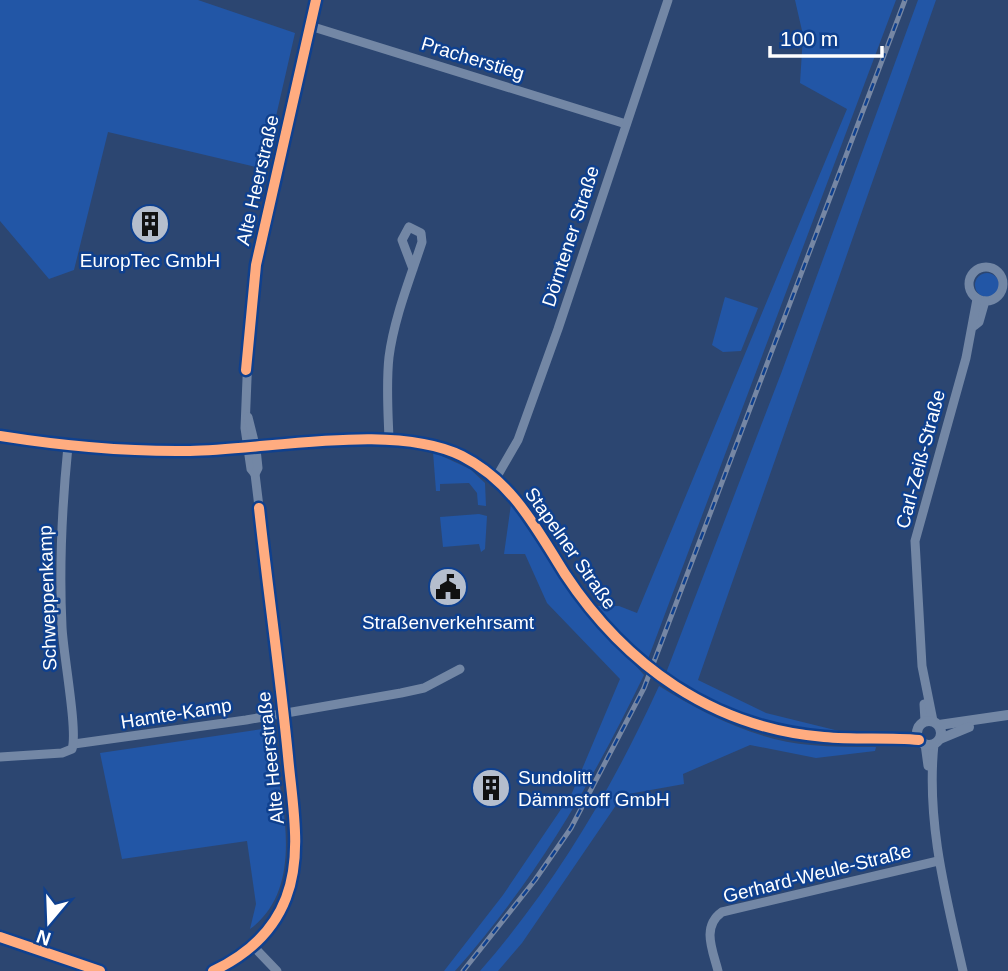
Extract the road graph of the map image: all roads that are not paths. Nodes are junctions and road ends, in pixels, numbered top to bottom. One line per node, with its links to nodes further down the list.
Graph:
1 (316, 0): 3 (street, Alte Heerstraße)
2 (668, 0): 4 (street, Dörntener Straße)
3 (310, 26): 4 (street, Pracherstieg); 10 (street, Alte Heerstraße)
4 (626, 124): 11 (street, Dörntener Straße)
5 (413, 269): 8 (street)
6 (981, 300): 15 (street, Carl-Zeiß-Straße)
7 (0, 436): 9 (street, Stapelner Straße)
8 (389, 439): 10 (street, Stapelner Straße); 11 (street, Stapelner Straße)
9 (68, 446): 10 (street, Stapelner Straße); 16 (street, Schweppenkamp)
10 (252, 449): 13 (street, Alte Heerstraße)
11 (496, 478): 15 (street, Stapelner Straße, bridge)
12 (460, 669): 13 (street, Hamte-Kamp)
13 (283, 711): 16 (street, Hamte-Kamp); 20 (street, Alte Heerstraße)
14 (1008, 715): 15 (street, Stapelner Straße)
15 (929, 733): 18 (street, Gerhard-Weule-Straße)
16 (73, 746): 17 (street, Hamte-Kamp)
17 (0, 757)
18 (938, 861): 24 (street, Gerhard-Weule-Straße); 25 (street)
19 (0, 937): 21 (street)
20 (253, 946): 22 (street, Alte Heerstraße); 23 (street)
21 (100, 971)
22 (213, 971)
23 (277, 971)
24 (718, 971)
25 (963, 971)

